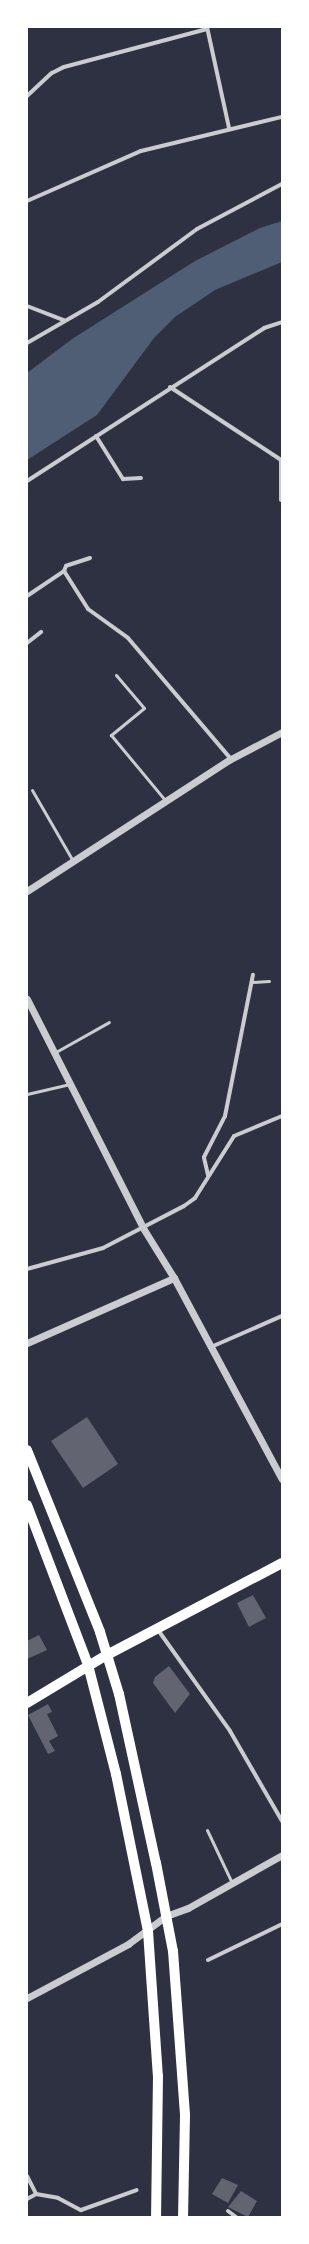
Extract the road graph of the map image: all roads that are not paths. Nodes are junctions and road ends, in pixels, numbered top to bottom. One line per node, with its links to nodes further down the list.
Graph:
1 (207, 28): 2 (street); 4 (street)
2 (27, 96)
3 (282, 117): 4 (street)
4 (228, 128): 6 (street)
5 (282, 184): 8 (street)
6 (27, 201)
7 (27, 306): 8 (street)
8 (64, 320): 10 (street)
9 (282, 322): 11 (street)
10 (27, 343)
11 (170, 387): 12 (street); 15 (street)
12 (96, 436): 13 (street); 14 (street)
13 (141, 478)
14 (27, 481)
15 (281, 500)
16 (90, 558): 17 (street)
17 (64, 571): 18 (street); 23 (street)
18 (27, 596)
19 (41, 632): 20 (street)
20 (27, 643)
21 (116, 675): 25 (lane)
22 (282, 732): 23 (street)
23 (231, 760): 25 (street)
24 (32, 790): 26 (lane)
25 (166, 802): 26 (street)
26 (73, 862): 27 (street)
27 (27, 891)
28 (253, 975): 30 (street)
29 (269, 981): 30 (lane)
30 (252, 982): 37 (street)
31 (27, 999): 33 (street)
32 (109, 1022): 33 (lane)
33 (54, 1053): 34 (street)
34 (70, 1084): 35 (lane); 38 (street)
35 (27, 1094)
36 (282, 1116): 37 (street)
37 (208, 1176): 38 (street)
38 (143, 1228): 39 (street); 40 (street)
39 (27, 1270)
40 (174, 1278): 42 (street); 43 (street)
41 (282, 1316): 43 (street)
42 (27, 1343)
43 (211, 1347): 45 (street)
44 (27, 1450): 49 (main road)
45 (282, 1479)
46 (27, 1505): 50 (main road)
47 (282, 1563): 48 (main road)
48 (158, 1630): 49 (main road); 52 (street)
49 (105, 1656): 50 (main road); 56 (main road)
50 (88, 1665): 51 (main road); 58 (main road)
51 (27, 1703)
52 (282, 1821)
53 (207, 1830): 55 (lane)
54 (282, 1855): 55 (street)
55 (232, 1884): 56 (street)
56 (166, 1916): 58 (street); 67 (main road)
57 (282, 1924): 59 (street)
58 (148, 1931): 60 (street); 66 (main road)
59 (208, 1960)
60 (27, 1998)
61 (27, 2176): 63 (street)
62 (137, 2190): 63 (street)
63 (36, 2194): 64 (street)
64 (27, 2199)
65 (228, 2211): 68 (street)
66 (156, 2217)
67 (183, 2217)
68 (236, 2217)

